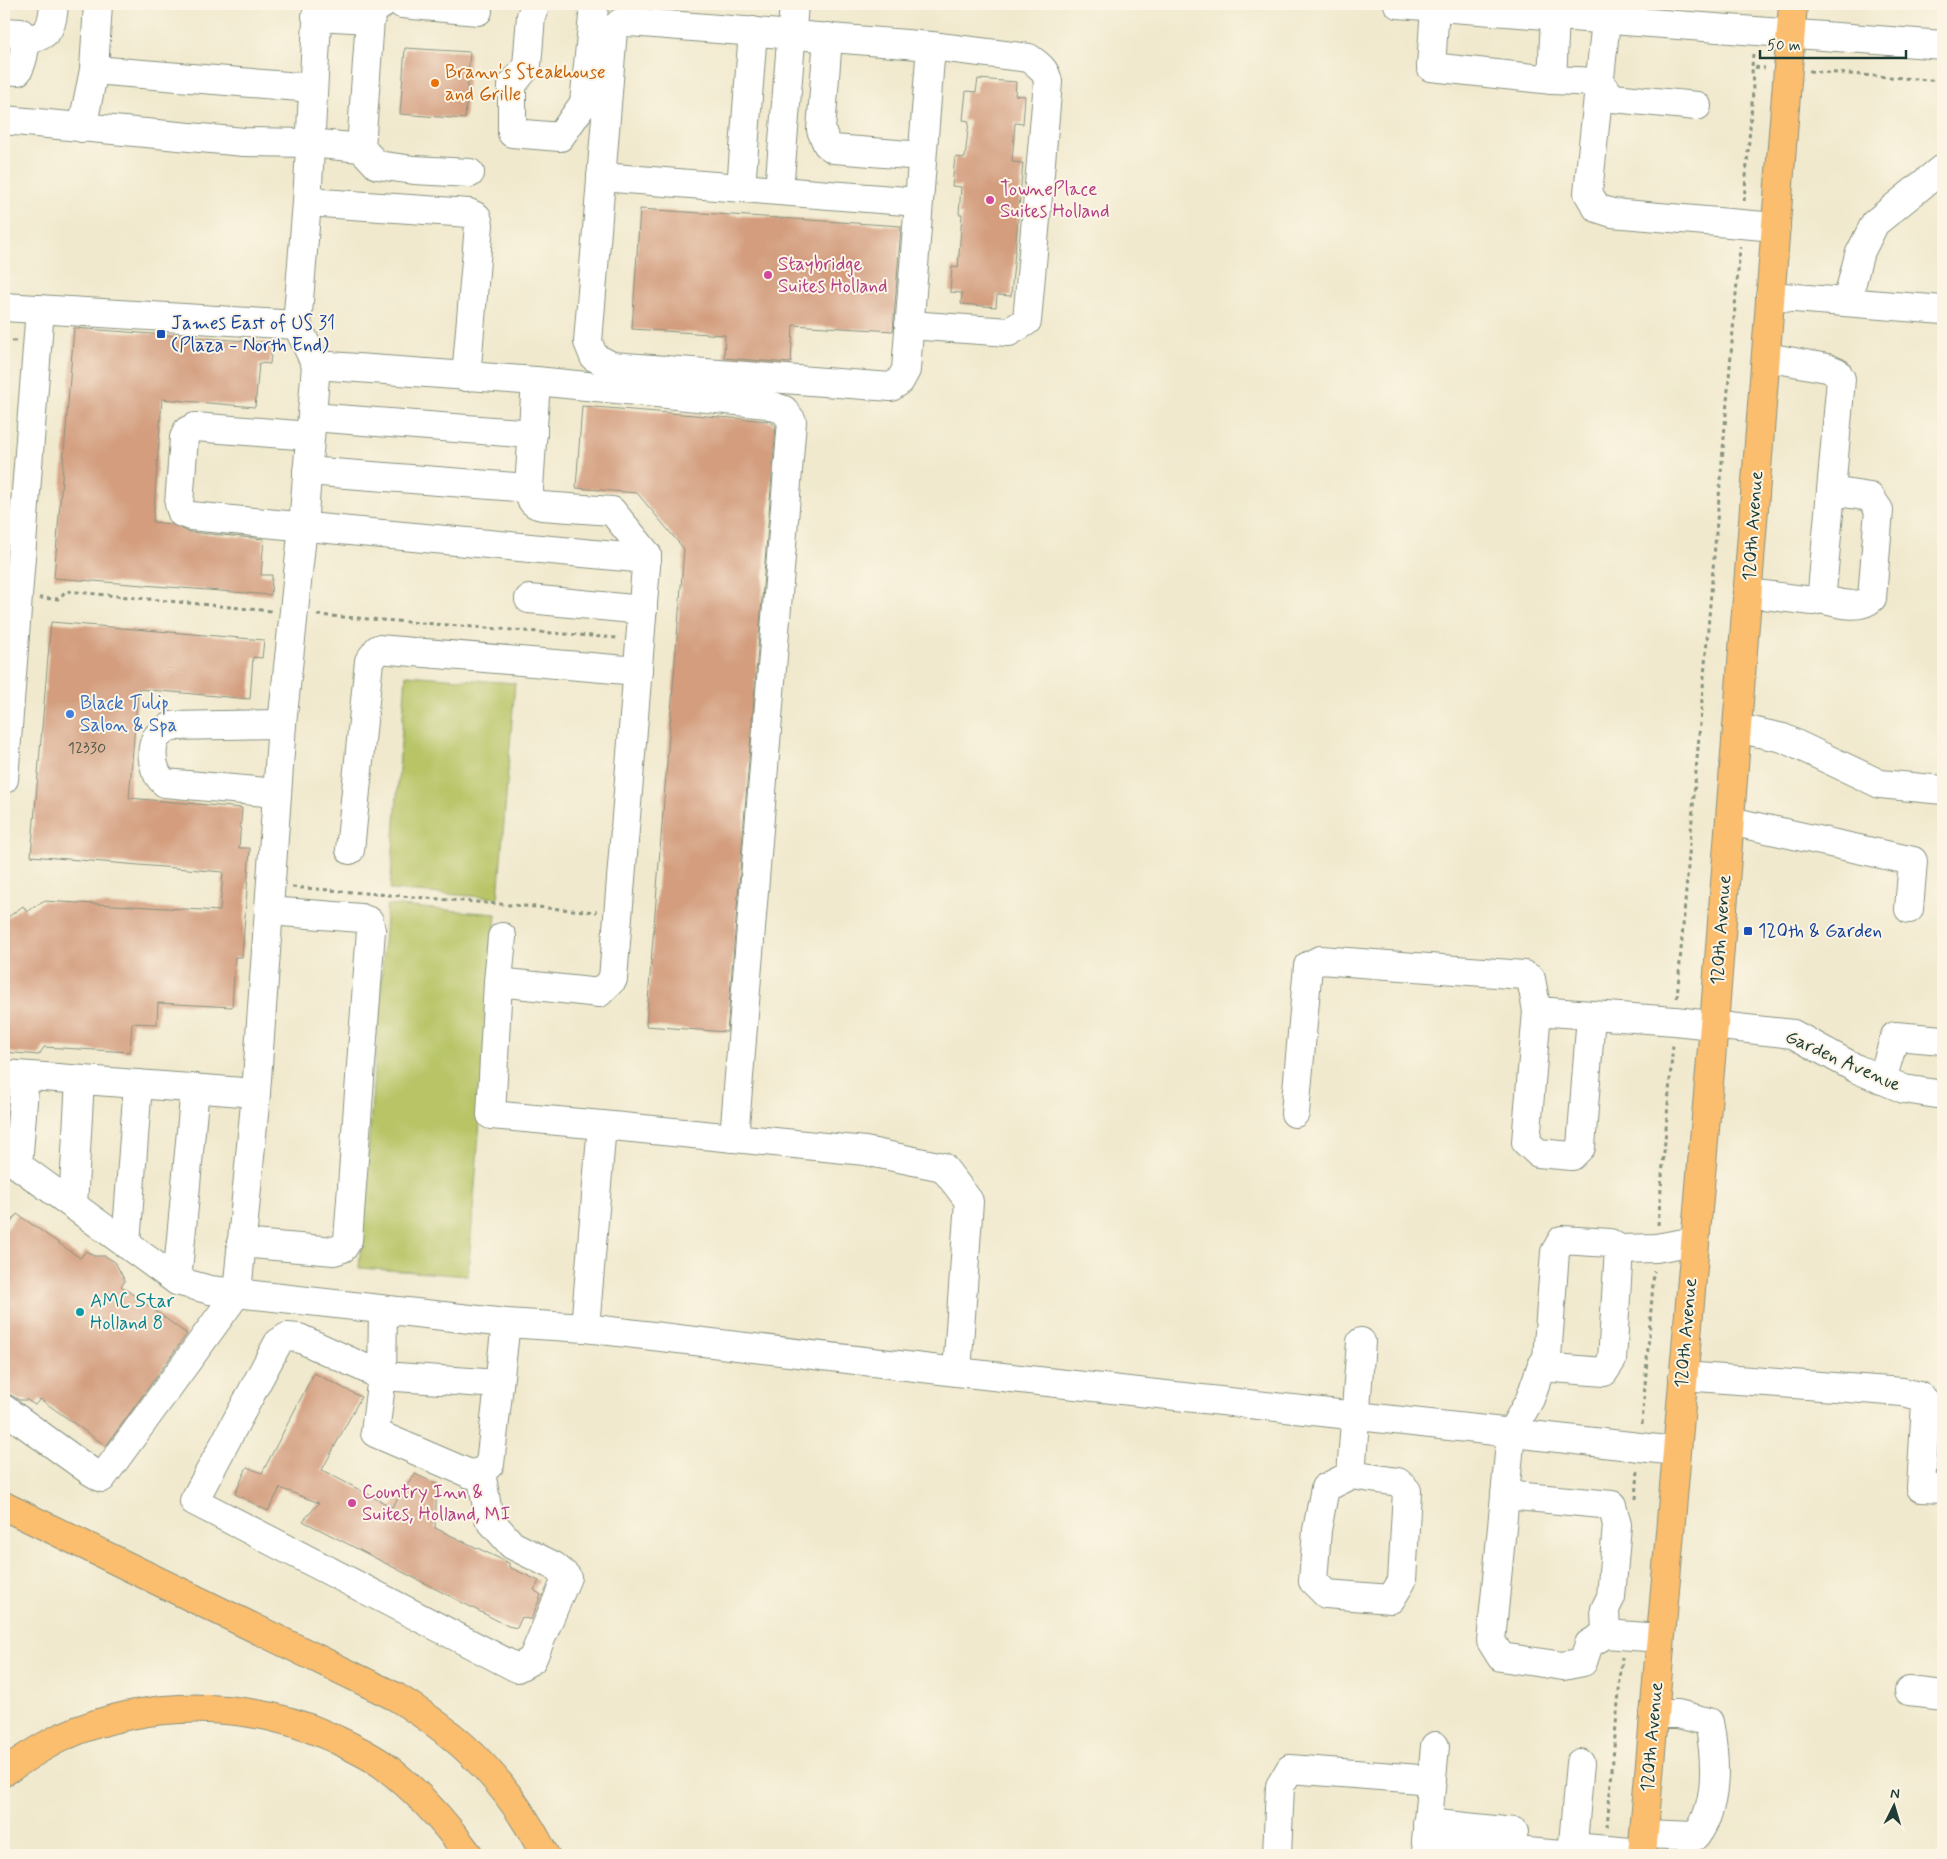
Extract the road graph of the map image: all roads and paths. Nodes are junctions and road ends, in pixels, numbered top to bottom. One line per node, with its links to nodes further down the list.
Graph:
1 (54, 4): 19 (street)
2 (98, 4): 25 (street)
3 (402, 4): 12 (street)
4 (536, 4): 5 (street)
5 (590, 4)
6 (794, 4): 17 (street)
7 (1398, 4): 9 (street)
8 (1793, 4): 18 (main road, 120th Avenue)
9 (1435, 7): 14 (street); 27 (street)
10 (317, 10): 11 (street); 30 (street)
11 (376, 11): 35 (street)
12 (478, 11)
13 (1624, 15): 14 (street); 16 (street); 29 (street)
14 (1556, 16): 27 (street)
15 (753, 31): 17 (street); 39 (street); 40 (street)
16 (1754, 31): 18 (street); 23 (path)
17 (790, 34): 20 (street); 41 (street)
18 (1791, 34): 21 (street); 26 (main road, 120th Avenue)
19 (14, 36): 24 (street)
20 (828, 37): 22 (street); 36 (street)
21 (1943, 45)
22 (931, 46): 36 (street); 52 (street)
23 (1752, 67): 26 (path); 44 (path)
24 (4, 70)
25 (94, 70): 30 (street); 33 (street)
26 (1788, 70): 28 (path); 45 (main road, 120th Avenue)
27 (1552, 80): 29 (street)
28 (1943, 81)
29 (1599, 82): 31 (street); 44 (street)
30 (312, 88): 34 (street)
31 (1698, 106)
32 (4, 120): 33 (street)
33 (82, 128): 34 (street)
34 (310, 143): 35 (street); 42 (street)
35 (362, 148): 38 (street)
36 (922, 156): 43 (street)
37 (1943, 168): 47 (street)
38 (470, 173)
39 (601, 178): 40 (street); 52 (street)
40 (741, 188): 41 (street)
41 (779, 191): 43 (street)
42 (307, 202): 51 (street); 55 (street)
43 (918, 202): 52 (street)
44 (1742, 224): 45 (street); 86 (path)
45 (1776, 227): 46 (main road, 120th Avenue)
46 (1770, 296): 47 (street); 53 (main road, 120th Avenue)
47 (1847, 302): 50 (street)
48 (4, 306): 49 (street)
49 (40, 309): 51 (street); 66 (street)
50 (1943, 310)
51 (297, 325): 54 (street)
52 (909, 325)
53 (1766, 357): 60 (street); 65 (main road, 120th Avenue)
54 (316, 365): 55 (street); 57 (street)
55 (466, 377): 56 (street)
56 (536, 381): 58 (street); 98 (street)
57 (311, 427): 58 (street); 59 (street); 62 (street)
58 (532, 434): 61 (street)
59 (307, 471): 61 (street); 62 (street)
60 (1831, 491): 67 (street); 67 (street)
61 (536, 497): 63 (street); 64 (street)
62 (303, 526): 63 (street); 70 (street)
63 (538, 548): 64 (street)
64 (647, 559): 69 (street)
65 (1747, 593): 67 (street); 73 (main road, 120th Avenue)
66 (18, 596): 70 (path); 74 (street)
67 (1819, 598)
68 (529, 599): 69 (street)
69 (642, 610): 71 (street)
70 (294, 613): 71 (path); 72 (street)
71 (639, 660): 78 (street); 81 (street)
72 (282, 724): 76 (street); 76 (street)
73 (1737, 728): 75 (street); 77 (main road, 120th Avenue)
74 (4, 779)
75 (1943, 790)
76 (277, 793): 79 (street)
77 (1730, 822): 80 (street); 87 (main road, 120th Avenue)
78 (350, 850)
79 (270, 898): 81 (path); 94 (street); 102 (street)
80 (1909, 910)
81 (618, 921): 83 (street)
82 (502, 937): 83 (street)
83 (498, 982): 97 (street)
84 (1537, 1010): 85 (street, Garden Avenue); 85 (street); 96 (street)
85 (1591, 1015): 86 (street, Garden Avenue)
86 (1674, 1021): 87 (street, Garden Avenue); 104 (path)
87 (1714, 1025): 91 (street, Garden Avenue); 101 (main road, 120th Avenue)
88 (1943, 1040): 91 (street)
89 (15, 1075): 90 (street); 99 (street)
90 (80, 1080): 92 (street); 100 (street)
91 (1882, 1080): 95 (street, Garden Avenue)
92 (138, 1084): 93 (street); 103 (street)
93 (195, 1088): 94 (street); 106 (street)
94 (256, 1093): 102 (street)
95 (1943, 1095)
96 (1295, 1113)
97 (602, 1125): 98 (street); 110 (street)
98 (734, 1138): 113 (street)
99 (11, 1160): 100 (street)
100 (73, 1206): 103 (street)
101 (1695, 1241): 104 (street); 115 (main road, 120th Avenue)
102 (242, 1243): 107 (street)
103 (126, 1244): 106 (street)
104 (1656, 1248): 105 (street); 120 (path)
105 (1619, 1249): 112 (street); 112 (street)
106 (178, 1281): 107 (street)
107 (237, 1293): 108 (street); 117 (street)
108 (383, 1310): 109 (street); 114 (street)
109 (506, 1323): 110 (street); 116 (street)
110 (586, 1328): 113 (street)
111 (1361, 1342): 118 (street)
112 (1541, 1367): 119 (street)
113 (957, 1372): 118 (street)
114 (382, 1376): 116 (street); 122 (street); 122 (street)
115 (1683, 1376): 121 (main road, 120th Avenue); 124 (street)
116 (499, 1384): 122 (street)
117 (4, 1409)
118 (1355, 1416): 119 (street); 123 (street)
119 (1511, 1433): 120 (street); 125 (street)
120 (1640, 1447): 121 (street)
121 (1676, 1451): 128 (main road, 120th Avenue)
122 (481, 1472)
123 (1351, 1475): 123 (street)
124 (1943, 1490)
125 (1505, 1495): 127 (street); 127 (street)
126 (4, 1506): 140 (main road)
127 (1606, 1634): 128 (street)
128 (1660, 1638): 131 (main road, 120th Avenue)
129 (1909, 1691): 130 (street)
130 (1943, 1694)
131 (1654, 1714): 137 (main road, 120th Avenue); 137 (street)
132 (1435, 1746): 135 (street)
133 (1580, 1763): 138 (street)
134 (4, 1772): 139 (main road)
135 (1432, 1780): 136 (street); 141 (street)
136 (1426, 1841): 138 (street)
137 (1643, 1848): 138 (street)
138 (1572, 1851)
139 (468, 1855)
140 (545, 1855)
141 (1277, 1855)

